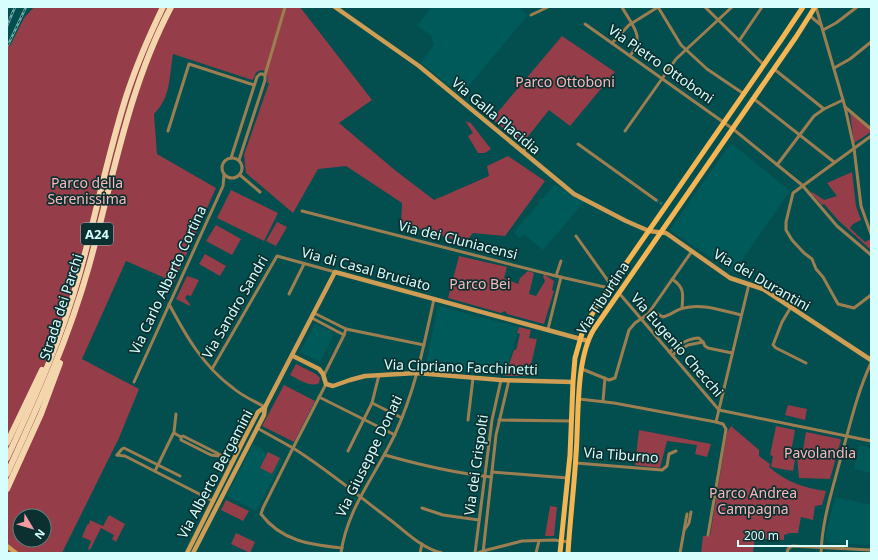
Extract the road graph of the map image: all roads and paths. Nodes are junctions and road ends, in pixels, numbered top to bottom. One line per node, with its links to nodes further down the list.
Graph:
1 (163, 7): 91 (highway, Strada dei Parchi / A24)
2 (170, 7): 84 (highway, Strada dei Parchi / A24)
3 (285, 7): 28 (street)
4 (335, 7): 48 (street, Via Galla Placidia)
5 (548, 7): 14 (street)
6 (622, 7): 18 (street)
7 (658, 7): 18 (street); 23 (street)
8 (705, 7): 16 (street)
9 (732, 7): 16 (street)
10 (762, 7): 20 (street)
11 (802, 7): 25 (main road, Via Tiburtina)
12 (816, 7): 15 (main road, Via Tiburtina); 19 (street)
13 (857, 7): 19 (street)
14 (531, 15)
15 (810, 16): 19 (street); 27 (main road, Via Tiburtina)
16 (718, 20): 20 (street); 23 (street)
17 (586, 24): 22 (street, Via Pietro Ottoboni)
18 (631, 24): 22 (street); 24 (street)
19 (823, 28): 26 (street)
20 (739, 41): 25 (street)
21 (871, 42): 26 (street)
22 (612, 43): 24 (street, Via Pietro Ottoboni)
23 (686, 49): 29 (street); 31 (street)
24 (630, 56): 29 (street, Via Pietro Ottoboni)
25 (764, 65): 31 (main road, Via Tiburtina)
26 (834, 68): 33 (street)
27 (774, 69): 32 (main road, Via Tiburtina); 35 (street)
28 (265, 75): 30 (street); 38 (street)
29 (662, 78): 36 (street, Via Pietro Ottoboni); 42 (street)
30 (254, 84): 37 (street); 41 (street)
31 (744, 94): 36 (main road, Via Tiburtina)
32 (754, 99): 39 (main road, Via Tiburtina); 43 (street)
33 (843, 100): 34 (street); 35 (street)
34 (845, 107): 40 (street); 47 (street)
35 (824, 109): 43 (street)
36 (724, 122): 39 (street); 61 (main road, Via Tiburtina)
37 (242, 123): 38 (street); 49 (street)
38 (250, 126): 50 (street)
39 (733, 129): 52 (street); 62 (main road, Via Tiburtina)
40 (871, 129)
41 (168, 131)
42 (625, 131)
43 (799, 135): 51 (street); 52 (street)
44 (871, 136): 47 (street)
45 (532, 140): 48 (street)
46 (578, 144): 59 (street)
47 (854, 148): 51 (street); 63 (street)
48 (523, 152): 61 (street, Via Galla Placidia)
49 (231, 158): 50 (street); 53 (street, Via Carlo Alberto Cortina)
50 (239, 160): 54 (street)
51 (834, 162): 56 (street)
52 (777, 164): 56 (street)
53 (224, 175): 55 (street); 57 (street, Via Carlo Alberto Cortina)
54 (240, 175): 55 (street, Via Carlo Alberto Cortina); 58 (street)
55 (231, 179): 57 (street, Via Carlo Alberto Cortina)
56 (802, 185): 66 (street); 78 (street)
57 (223, 186): 80 (street, Via Carlo Alberto Cortina)
58 (260, 192)
59 (656, 200)
60 (302, 211): 71 (street, Via dei Cluniacensi)
61 (649, 231): 62 (street); 75 (main road, Via Tiburtina)
62 (662, 232): 65 (street, Via dei Durantini); 77 (main road, Via Tiburtina)
63 (871, 234)
64 (576, 236): 75 (street)
65 (692, 251): 73 (street); 74 (street, Via dei Durantini)
66 (871, 255)
67 (277, 256): 69 (street, Via di Casal Bruciato); 105 (street, Via Sandro Sandri)
68 (562, 261): 71 (street)
69 (304, 264): 70 (street, Via di Casal Bruciato); 76 (street)
70 (335, 272): 79 (street, Via di Casal Bruciato); 85 (street)
71 (556, 276): 72 (street, Via dei Cluniacensi)
72 (561, 277): 75 (street, Via dei Cluniacensi); 89 (street)
73 (672, 280): 82 (street); 83 (street)
74 (749, 284): 81 (street, Via dei Durantini); 86 (street)
75 (610, 286): 92 (main road, Via Tiburtina)
76 (289, 294)
77 (619, 294): 87 (street, Via Eugenio Checchi); 93 (main road, Via Tiburtina)
78 (871, 296)
79 (434, 299): 89 (street, Via di Casal Bruciato); 95 (street, Via Giuseppe Donati)
80 (169, 304): 105 (street); 114 (street, Via Carlo Alberto Cortina)
81 (791, 307): 102 (street, Via dei Durantini); 103 (street)
82 (682, 308): 83 (street); 86 (street)
83 (651, 310): 87 (street)
84 (76, 311): 142 (highway, Strada dei Parchi / A24); 153 (highway)
85 (313, 315): 88 (street); 90 (street); 99 (street)
86 (741, 315): 97 (street)
87 (641, 319): 96 (street, Via Eugenio Checchi); 111 (street)
88 (346, 329): 90 (street); 95 (street)
89 (548, 330): 92 (street, Via di Casal Bruciato)
90 (344, 335): 108 (street)
91 (58, 336): 135 (highway); 142 (highway, Strada dei Parchi / A24)
92 (580, 338): 93 (street, Via di Casal Bruciato); 100 (main road, Via Tiburtina)
93 (588, 340): 101 (main road, Via Tiburtina)
94 (703, 342): 96 (street); 97 (street); 98 (street)
95 (424, 345): 107 (street, Via Giuseppe Donati)
96 (669, 352): 98 (street, Via Eugenio Checchi)
97 (732, 353): 122 (street)
98 (672, 355): 122 (street, Via Eugenio Checchi)
99 (293, 356): 108 (street); 121 (street)
100 (575, 358): 101 (street); 115 (main road, Via Tiburtina)
101 (583, 359): 106 (main road, Via Tiburtina)
102 (871, 360)
103 (806, 363)
104 (871, 363): 133 (street)
105 (212, 369): 121 (street)
106 (582, 369): 111 (street); 118 (main road, Via Tiburtina)
107 (417, 374): 109 (street, Via Cipriano Facchinetti); 110 (street, Via Cipriano Facchinetti); 124 (street, Via Giuseppe Donati)
108 (324, 375): 116 (street)
109 (379, 375): 116 (street, Via Cipriano Facchinetti); 120 (street)
110 (473, 378): 112 (street, Via Cipriano Facchinetti); 126 (street)
111 (605, 378): 119 (street)
112 (501, 380): 113 (street, Via Cipriano Facchinetti); 150 (street, Via dei Crispolti)
113 (509, 380): 115 (street, Via Cipriano Facchinetti); 127 (street, Via dei Crispolti)
114 (134, 382)
115 (573, 382): 128 (main road, Via Tiburtina)
116 (326, 384): 117 (street)
117 (320, 397): 125 (street); 136 (street)
118 (579, 399): 119 (street); 141 (main road, Via Tiburtina)
119 (603, 401): 129 (street)
120 (372, 403): 124 (street); 125 (street)
121 (265, 407): 130 (street, Via Alberto Bergamini); 143 (street, Via Alberto Bergamini)
122 (719, 410): 129 (street); 133 (street)
123 (176, 414): 131 (street)
124 (402, 418): 132 (street, Via Giuseppe Donati)
125 (364, 420): 132 (street); 137 (street)
126 (468, 420)
127 (499, 420): 128 (street); 147 (street, Via dei Crispolti)
128 (571, 422): 140 (main road, Via Tiburtina)
129 (716, 422): 162 (street)
130 (257, 428): 136 (street); 156 (street, Via Alberto Bergamini)
131 (174, 433): 143 (street); 145 (street)
132 (395, 434): 139 (street, Via Giuseppe Donati)
133 (847, 436): 134 (street); 168 (street)
134 (871, 441)
135 (7, 443)
136 (293, 448): 154 (street); 169 (street)
137 (348, 451)
138 (676, 451): 144 (street, Via Tiburno)
139 (385, 455): 150 (street); 154 (street, Via Giuseppe Donati)
140 (570, 455): 141 (street); 152 (main road, Via Tiburtina)
141 (576, 455): 144 (main road, Via Tiburtina)
142 (10, 458): 148 (highway, Strada dei Parchi / A24)
143 (232, 463): 155 (street, Via Alberto Bergamini)
144 (576, 463): 165 (main road, Via Tiburtina)
145 (158, 465): 146 (street); 146 (street); 149 (street)
146 (155, 471): 155 (street)
147 (492, 472): 151 (street, Via dei Crispolti); 152 (street)
148 (7, 474)
149 (180, 476)
150 (484, 477): 151 (street); 160 (street, Via dei Crispolti)
151 (491, 478): 172 (street, Via dei Crispolti)
152 (568, 478): 164 (main road, Via Tiburtina)
153 (7, 489)
154 (360, 497): 166 (street); 169 (street, Via Giuseppe Donati)
155 (213, 501): 156 (street); 174 (street, Via Alberto Bergamini)
156 (218, 504): 175 (street, Via Alberto Bergamini)
157 (422, 508): 160 (street)
158 (691, 512): 161 (street)
159 (687, 514): 161 (street)
160 (479, 520): 179 (street, Via dei Crispolti)
161 (684, 529): 184 (street)
162 (708, 535)
163 (539, 541): 164 (street); 172 (street); 181 (street)
164 (562, 541): 165 (street); 182 (main road, Via Tiburtina)
165 (569, 542): 183 (main road, Via Tiburtina)
166 (422, 544): 171 (street); 177 (street)
167 (7, 546): 173 (street)
168 (821, 547): 170 (street); 185 (street); 186 (street)
169 (342, 548): 176 (street, Via Giuseppe Donati)
170 (871, 550)
171 (435, 552): 178 (street)
172 (483, 552): 180 (street)
173 (16, 553)
174 (187, 553)
175 (193, 553)
176 (341, 553)
177 (420, 553)
178 (442, 553)
179 (475, 553)
180 (478, 553)
181 (536, 553)
182 (560, 553)
183 (568, 553)
184 (680, 553)
185 (787, 553)
186 (821, 553)

